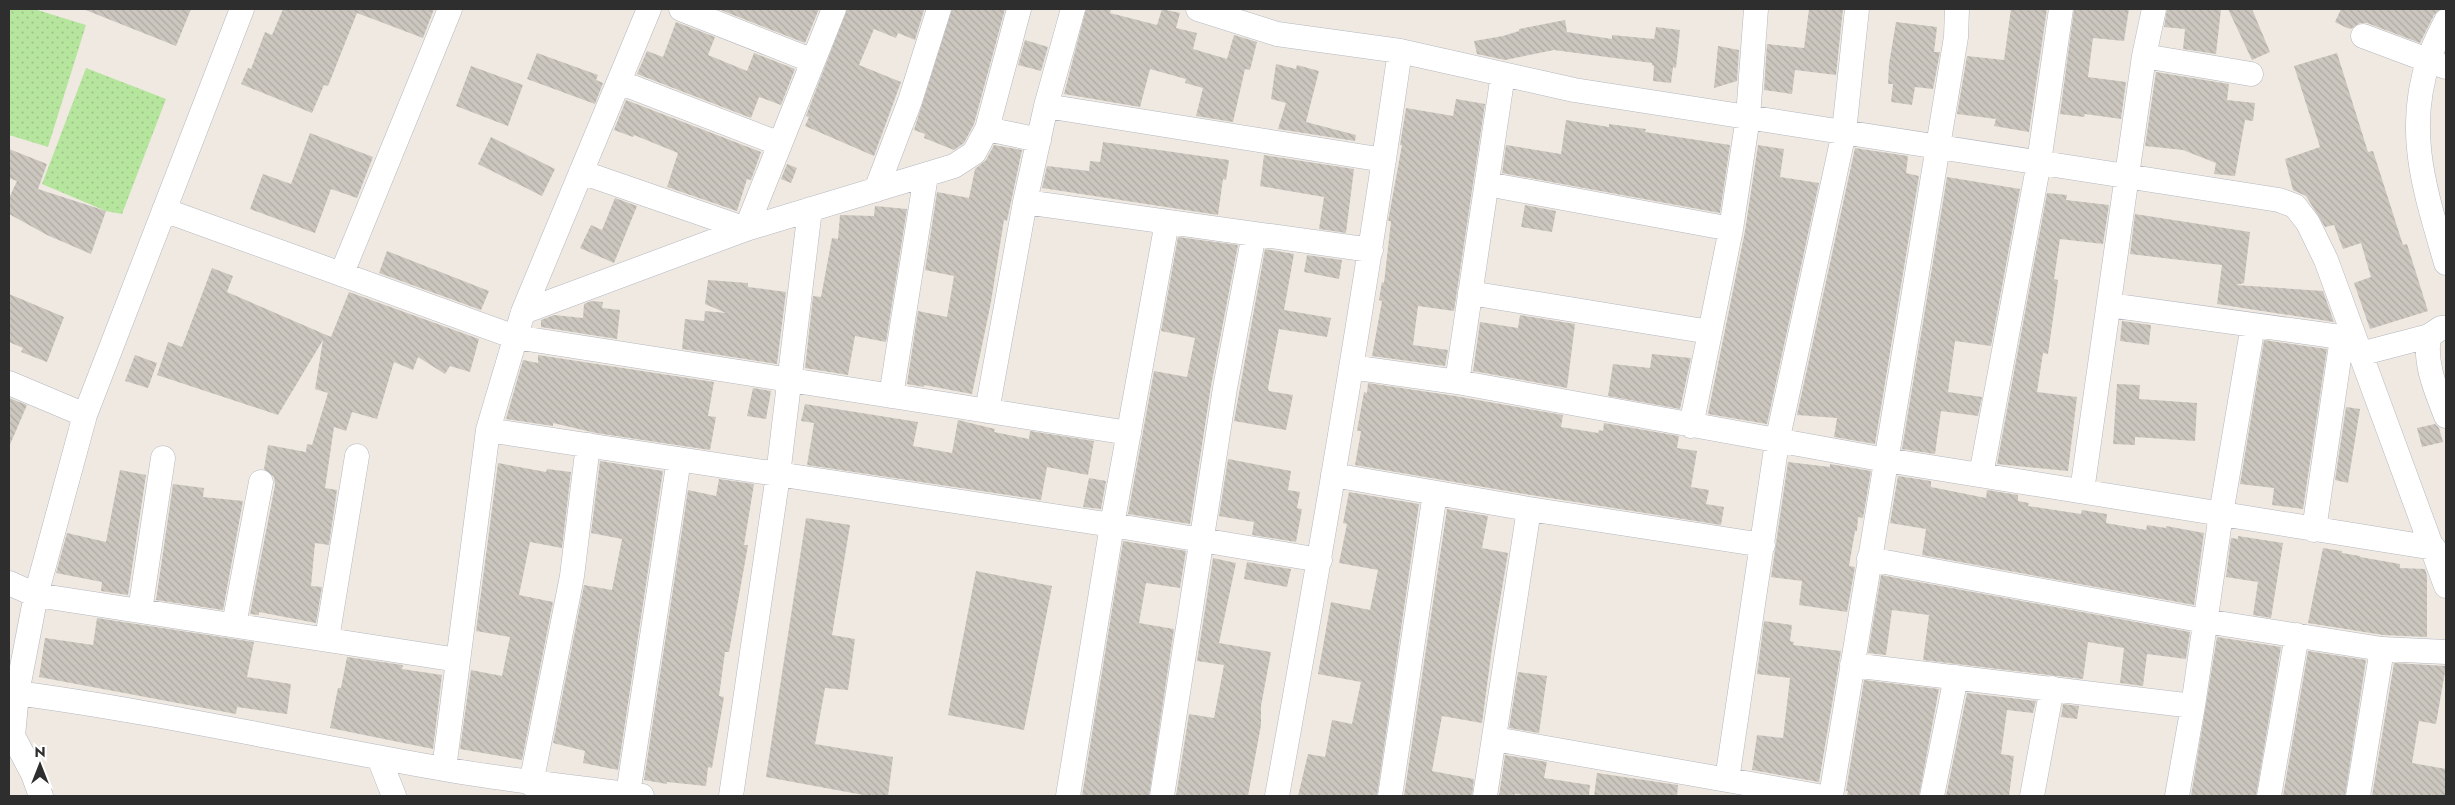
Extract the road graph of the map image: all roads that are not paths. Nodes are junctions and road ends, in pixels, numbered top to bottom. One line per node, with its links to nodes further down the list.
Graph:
1 (242, 9): 40 (street)
2 (450, 9): 47 (street)
3 (649, 9): 23 (street)
4 (681, 9): 19 (street)
5 (834, 9): 19 (street)
6 (939, 9): 37 (street)
7 (1019, 9): 26 (street)
8 (1073, 9): 24 (street)
9 (1198, 9): 17 (street)
10 (1756, 9): 25 (street)
11 (1857, 9): 27 (street)
12 (1958, 9): 30 (street)
13 (2061, 9): 32 (street)
14 (2154, 9): 18 (street)
15 (2446, 21): 20 (street)
16 (2363, 36): 20 (street)
17 (1400, 51): 21 (street); 31 (street)
18 (2144, 56): 22 (street); 35 (street)
19 (813, 61): 29 (street)
20 (2437, 63): 46 (street)
21 (1503, 74): 25 (street); 36 (street)
22 (2251, 74)
23 (619, 82): 29 (street); 33 (street)
24 (1046, 106): 28 (street); 31 (street)
25 (1748, 117): 27 (street); 43 (street)
26 (987, 129): 28 (street); 34 (street)
27 (1844, 132): 30 (street); 67 (street)
28 (1039, 140): 38 (street)
29 (780, 144): 42 (street)
30 (1936, 147): 32 (street); 72 (street)
31 (1384, 160): 45 (street)
32 (2039, 162): 35 (street); 75 (street)
33 (581, 172): 42 (street); 50 (street)
34 (926, 175): 37 (street); 60 (street)
35 (2127, 176): 49 (street); 55 (street)
36 (1487, 184): 43 (street); 48 (street)
37 (876, 190): 39 (street)
38 (1025, 202): 41 (street); 61 (street)
39 (810, 209): 42 (street); 57 (street)
40 (164, 210): 47 (street); 62 (street)
41 (1167, 222): 44 (street); 66 (street)
42 (746, 229): 50 (street)
43 (1731, 229): 52 (street)
44 (1254, 234): 45 (street); 83 (street)
45 (1371, 250): 56 (street)
46 (2446, 263)
47 (342, 273): 54 (street)
48 (1470, 293): 52 (street); 58 (street)
49 (2108, 305): 51 (street); 77 (street)
50 (523, 312): 54 (street)
51 (2253, 325): 55 (street); 80 (street)
52 (1710, 332): 64 (street)
53 (2438, 332): 55 (street); 63 (street)
54 (515, 337): 57 (street); 65 (street)
55 (2352, 344): 82 (street); 85 (street)
56 (1351, 367): 58 (street); 74 (street)
57 (790, 380): 60 (street); 73 (street)
58 (1456, 382): 64 (street)
59 (9, 383): 62 (street)
60 (891, 396): 61 (street)
61 (987, 411): 66 (street)
62 (85, 415): 90 (street)
63 (2446, 416)
64 (1691, 426): 67 (street)
65 (488, 430): 68 (street); 98 (street)
66 (1129, 433): 81 (street)
67 (1777, 442): 72 (street); 84 (street)
68 (588, 445): 71 (street); 109 (street)
69 (357, 456): 95 (street)
70 (163, 458): 91 (street)
71 (679, 459): 73 (street); 112 (street)
72 (1886, 460): 75 (street); 86 (street)
73 (778, 475): 81 (street); 115 (street)
74 (1333, 475): 78 (street); 87 (street)
75 (1981, 475): 77 (street)
76 (260, 482): 93 (street)
77 (2082, 491): 80 (street)
78 (1435, 493): 79 (street); 119 (street)
79 (1529, 509): 84 (street); 105 (street)
80 (2221, 514): 82 (street); 92 (street)
81 (1112, 525): 83 (street); 116 (street)
82 (2314, 530): 85 (street)
83 (1202, 542): 87 (street); 117 (street)
84 (1763, 545): 108 (street)
85 (2434, 548): 89 (street)
86 (1869, 559): 92 (street); 99 (street)
87 (1320, 560): 118 (street)
88 (9, 583): 90 (street)
89 (2446, 586)
90 (36, 595): 91 (street); 102 (street)
91 (140, 611): 93 (street)
92 (2205, 621): 94 (street); 103 (street)
93 (234, 625): 95 (street)
94 (2297, 635): 96 (street); 126 (street)
95 (327, 640): 98 (street)
96 (2382, 649): 97 (street); 127 (street)
97 (2446, 652)
98 (458, 660): 107 (street)
99 (1852, 664): 100 (street); 122 (street)
100 (1956, 677): 101 (street); 123 (street)
101 (2052, 688): 103 (street); 124 (street)
102 (13, 693): 104 (street); 106 (street)
103 (2193, 706): 125 (street)
104 (11, 736): 113 (street)
105 (1495, 739): 108 (street); 120 (street)
106 (379, 758): 107 (street); 114 (street)
107 (444, 770): 110 (street)
108 (1727, 780): 121 (street)
109 (531, 784): 110 (street); 111 (street)
110 (486, 786)
111 (581, 793): 112 (street)
112 (635, 795)
113 (41, 796)
114 (394, 796)
115 (731, 796)
116 (1068, 796)
117 (1162, 796)
118 (1277, 796)
119 (1390, 796)
120 (1485, 796)
121 (1818, 796)
122 (1831, 796)
123 (1932, 796)
124 (2032, 796)
125 (2177, 796)
126 (2269, 796)
127 (2358, 796)

